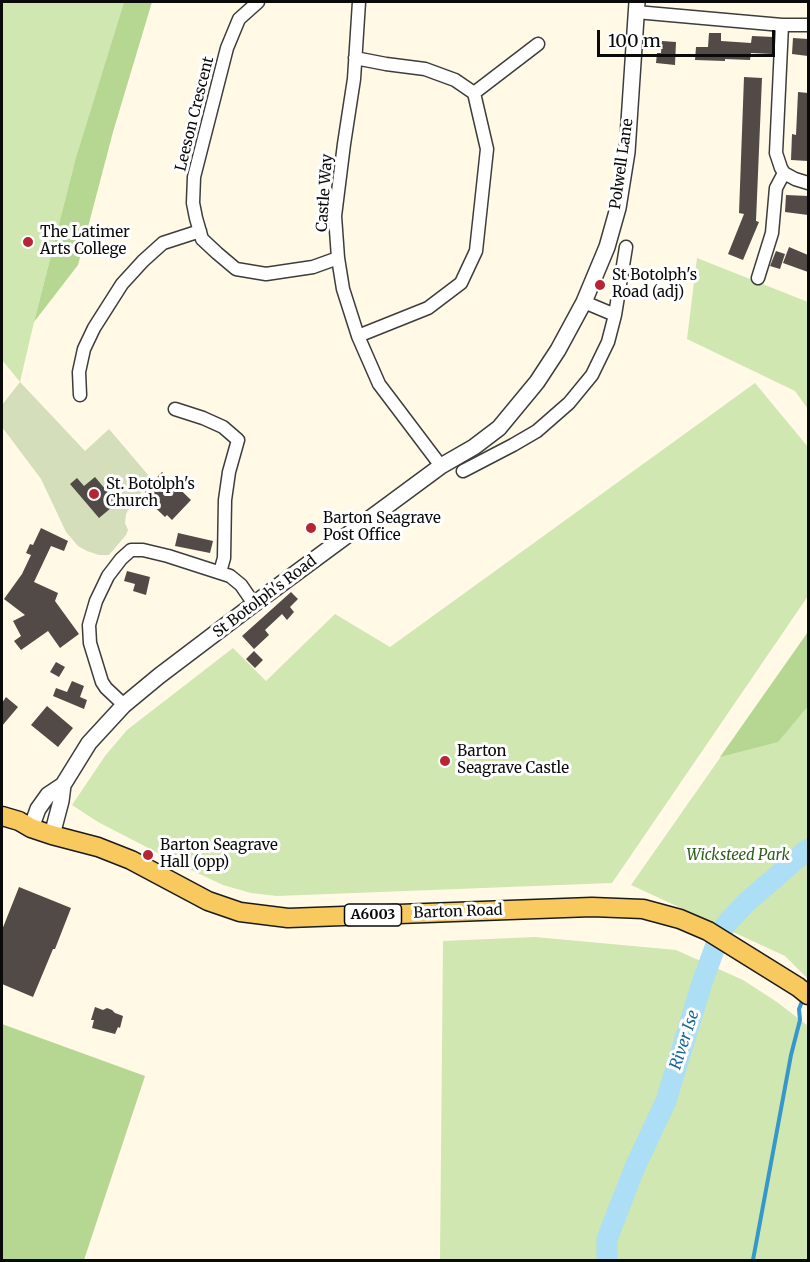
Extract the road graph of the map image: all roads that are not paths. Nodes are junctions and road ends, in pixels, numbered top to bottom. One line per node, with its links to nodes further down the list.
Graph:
1 (258, 2): 11 (street, Leeson Crescent)
2 (359, 2): 7 (street, Castle Way)
3 (636, 7): 4 (street); 15 (street, Polwell Lane)
4 (782, 25): 5 (street); 9 (street)
5 (808, 25)
6 (537, 44): 8 (street)
7 (355, 58): 8 (street); 13 (street, Castle Way)
8 (474, 93): 18 (street)
9 (784, 173): 10 (street); 14 (street)
10 (808, 183)
11 (200, 231): 13 (street, Leeson Crescent); 19 (street)
12 (626, 247): 16 (street)
13 (338, 258): 18 (street, Castle Way)
14 (758, 278)
15 (584, 302): 16 (street); 17 (street, Polwell Lane)
16 (615, 315): 22 (street)
17 (575, 319): 21 (street, St Botolph's Road)
18 (358, 336): 23 (street, Castle Way)
19 (80, 395)
20 (175, 409): 25 (street)
21 (499, 428): 22 (street); 23 (street, St Botolph's Road)
22 (513, 445): 24 (street)
23 (441, 466): 26 (street, St Botolph's Road)
24 (463, 471)
25 (220, 572): 26 (street); 27 (street)
26 (254, 604): 27 (street, St Botolph's Road)
27 (124, 705): 28 (street, St Botolph's Road)
28 (63, 785): 31 (street, St Botolph's Road); 32 (street, St Botolph's Road)
29 (2, 816): 31 (main road, Barton Road / A6003)
30 (2, 827): 31 (main road, Barton Road / A6003)
31 (31, 828): 32 (main road, Barton Road / A6003)
32 (52, 835): 33 (main road, Barton Road / A6003)
33 (808, 995)

